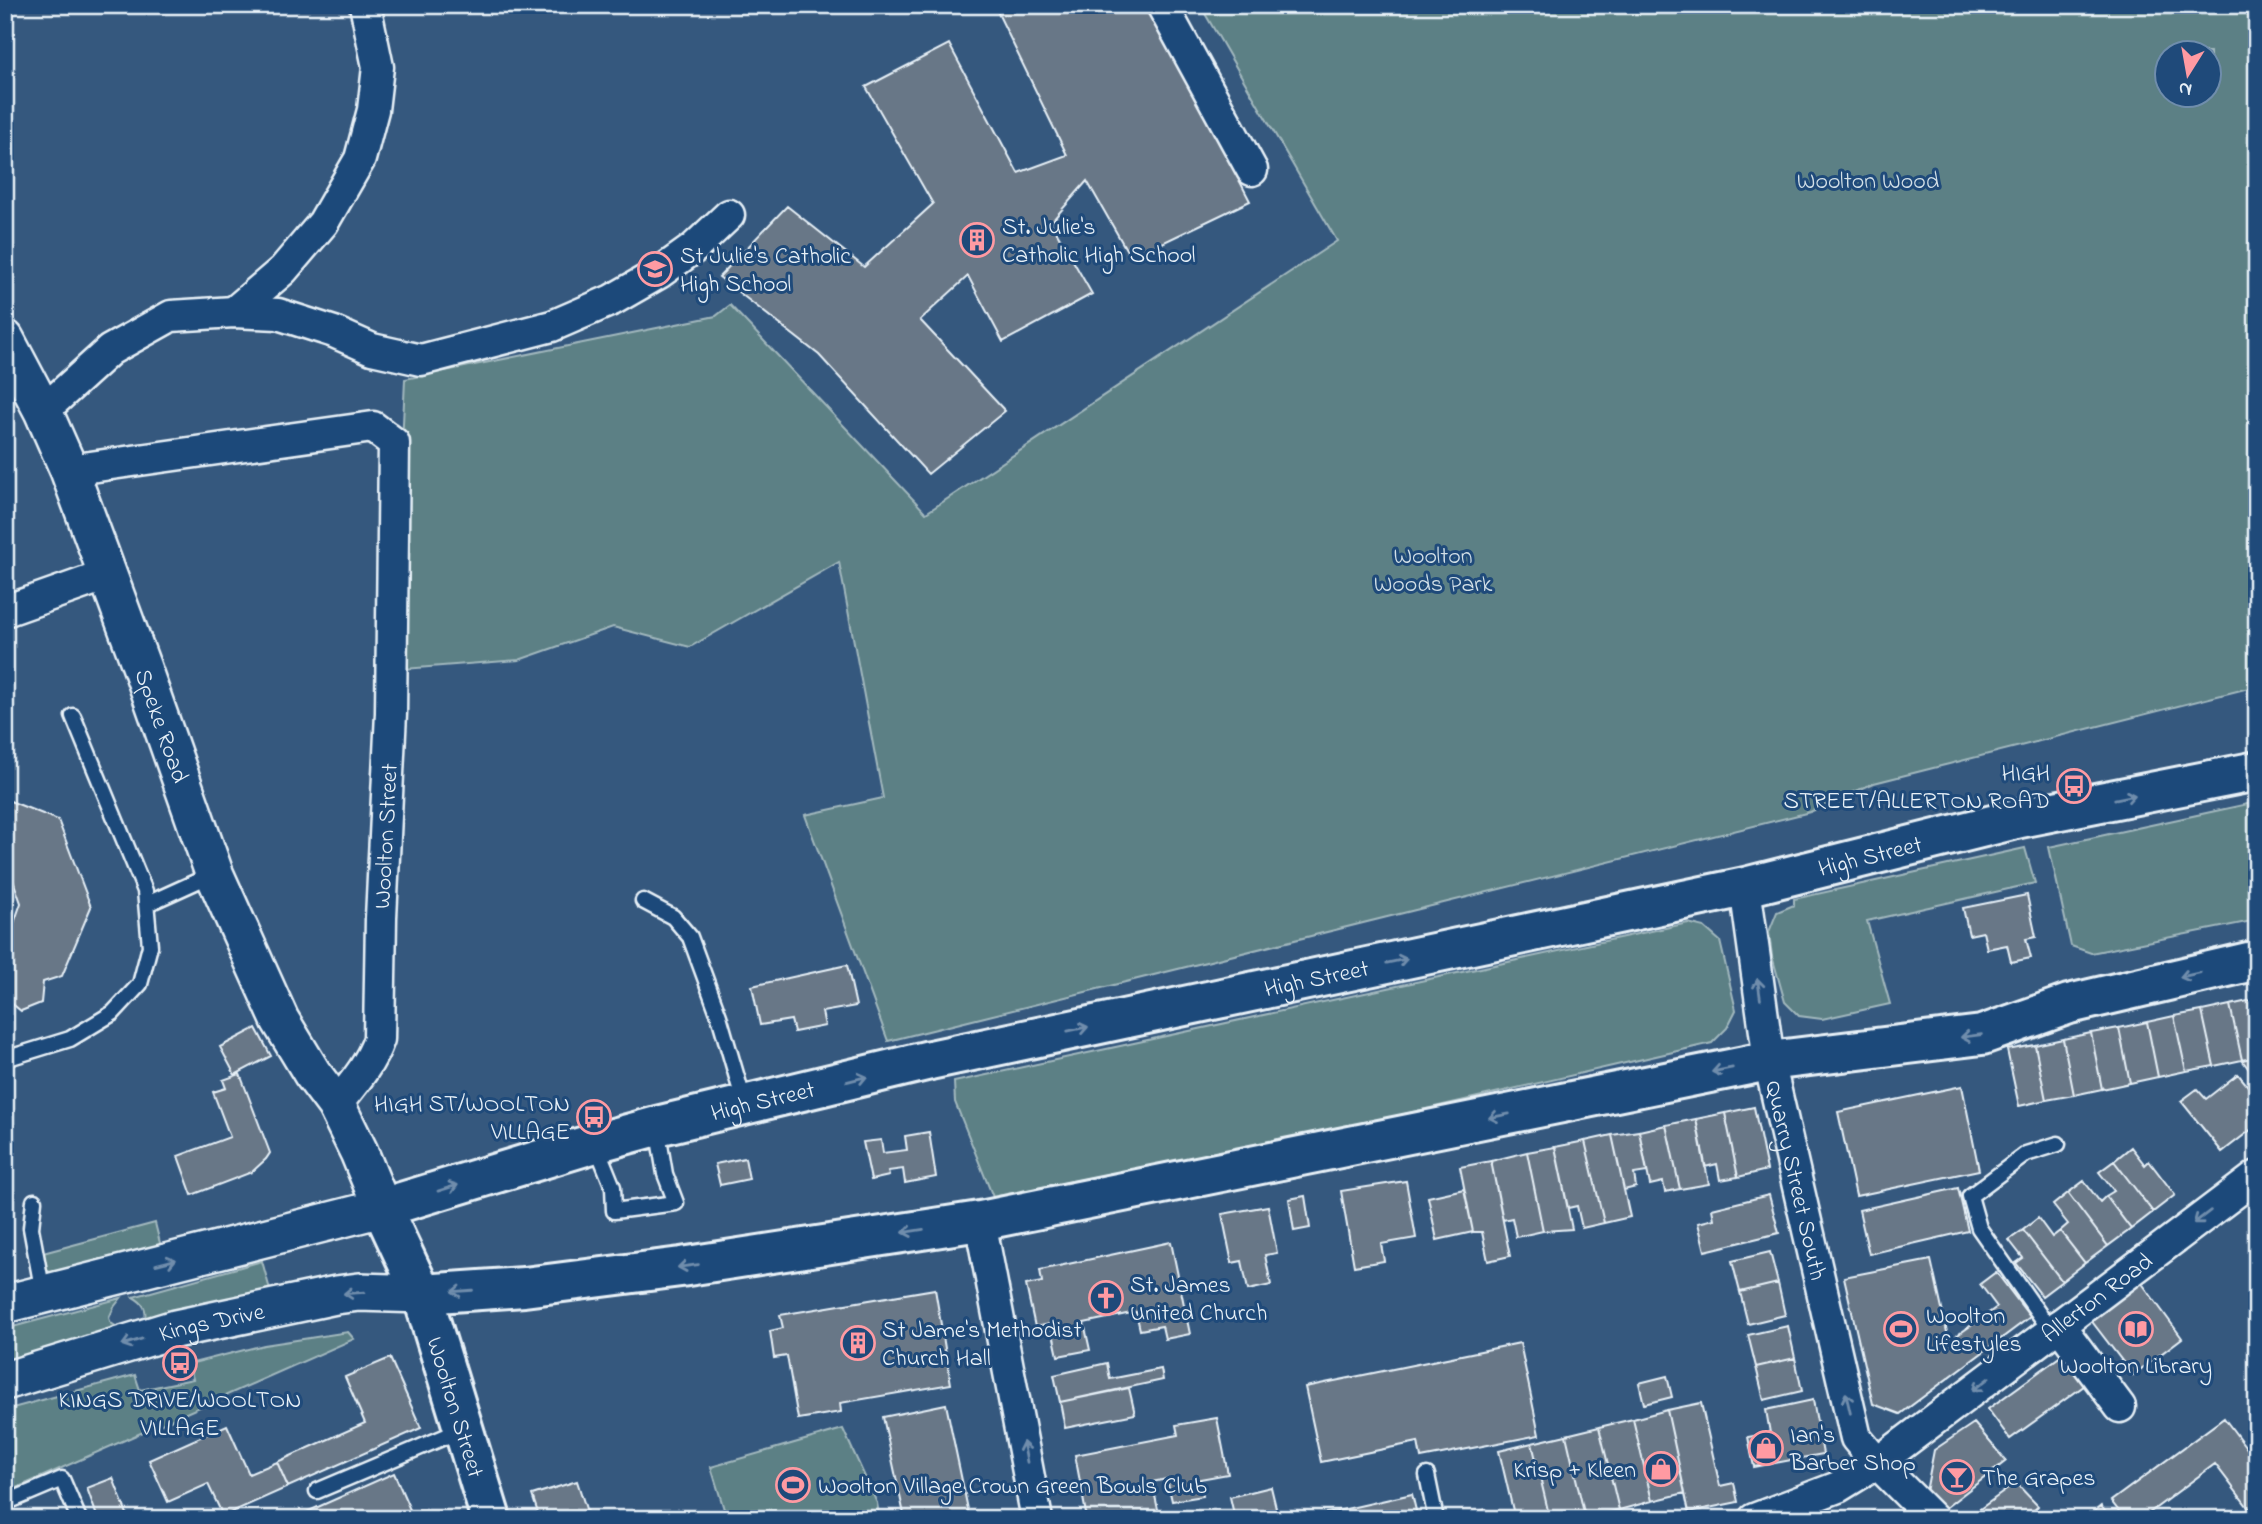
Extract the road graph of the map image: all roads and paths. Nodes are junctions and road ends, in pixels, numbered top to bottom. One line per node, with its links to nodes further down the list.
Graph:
1 (365, 5): 5 (street)
2 (1162, 5): 3 (street)
3 (1252, 170)
4 (729, 215): 5 (street)
5 (234, 312): 7 (street)
6 (5, 339): 7 (street, Speke Road)
7 (43, 411): 8 (street, Speke Road)
8 (69, 470): 9 (street, Speke Road); 20 (street, Woolton Street)
9 (107, 575): 10 (street); 13 (street, Speke Road)
10 (5, 611)
11 (73, 716): 16 (lane)
12 (2257, 771): 14 (main road, High Street, one-way to 12)
13 (214, 873): 16 (lane); 20 (street, Speke Road)
14 (1745, 887): 19 (street, Quarry Street South, one-way to 14); 21 (main road, High Street, one-way to 14)
15 (642, 901): 21 (lane)
16 (147, 904): 18 (lane)
17 (2257, 960): 19 (main road, one-way to 19)
18 (5, 1059)
19 (1769, 1061): 28 (main road, one-way to 28); 36 (street, Quarry Street South, one-way to 19)
20 (336, 1105): 27 (street, Woolton Street)
21 (746, 1106): 22 (main road, High Street)
22 (657, 1126): 23 (main road, High Street); 23 (lane)
23 (595, 1143): 27 (main road, High Street, one-way to 23)
24 (2058, 1144): 32 (lane)
25 (2257, 1176): 32 (street, Allerton Road, one-way to 32)
26 (34, 1201): 29 (lane)
27 (382, 1208): 29 (street, one-way to 27); 30 (main road, Woolton Street)
28 (980, 1221): 30 (main road, one-way to 30); 42 (street, one-way to 28)
29 (44, 1294): 31 (street)
30 (422, 1294): 33 (street, Kings Drive, one-way to 33); 35 (main road, Woolton Street)
31 (5, 1304)
32 (2055, 1328): 34 (street); 36 (street, Allerton Road, one-way to 36)
33 (5, 1381)
34 (2120, 1408)
35 (462, 1429): 38 (lane); 41 (main road, Woolton Street)
36 (1877, 1463): 44 (street, Allerton Road); 45 (street, Quarry Street South)
37 (1427, 1475): 43 (lane)
38 (317, 1491)
39 (5, 1503): 40 (lane)
40 (79, 1519)
41 (491, 1519)
42 (1038, 1519)
43 (1436, 1519)
44 (1754, 1519)
45 (1933, 1519)

